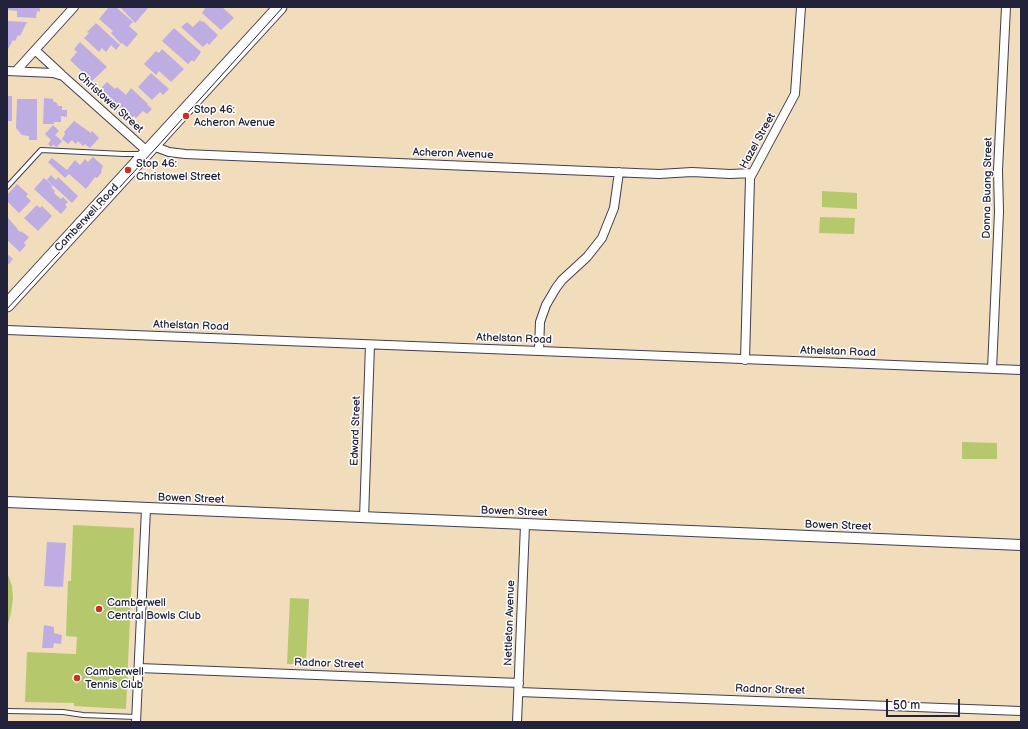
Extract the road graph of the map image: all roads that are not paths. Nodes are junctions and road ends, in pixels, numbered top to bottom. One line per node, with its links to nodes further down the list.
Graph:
1 (74, 7): 5 (street)
2 (280, 7): 9 (main road, Camberwell Road)
3 (801, 7): 11 (street, Hazel Street)
4 (1006, 7): 18 (street, Donna Buang Street)
5 (35, 50): 7 (street); 8 (street)
6 (7, 71): 7 (street, Christowel Street)
7 (16, 72): 8 (street, Christowel Street)
8 (63, 76): 9 (street, Christowel Street)
9 (149, 151): 10 (street, Acheron Avenue); 12 (lane); 13 (main road, Camberwell Road)
10 (619, 172): 11 (street, Acheron Avenue); 16 (street)
11 (752, 173): 17 (street, Hazel Street)
12 (7, 187)
13 (8, 303)
14 (7, 330): 15 (street, Athelstan Road)
15 (370, 345): 16 (street, Athelstan Road); 22 (street, Edward Street)
16 (539, 352): 17 (street, Athelstan Road)
17 (745, 360): 18 (street, Athelstan Road)
18 (992, 369): 19 (street, Athelstan Road)
19 (1021, 370)
20 (7, 502): 21 (street, Bowen Street)
21 (146, 509): 22 (street, Bowen Street); 25 (street)
22 (364, 518): 23 (street, Bowen Street)
23 (525, 525): 24 (street, Bowen Street); 26 (street, Nettleton Avenue)
24 (1021, 545)
25 (139, 668): 26 (street, Radnor Street); 30 (street)
26 (519, 683): 27 (street, Nettleton Avenue)
27 (519, 692): 29 (street, Radnor Street); 31 (street, Nettleton Avenue)
28 (7, 711): 30 (lane)
29 (1021, 711)
30 (136, 720)
31 (517, 722)

